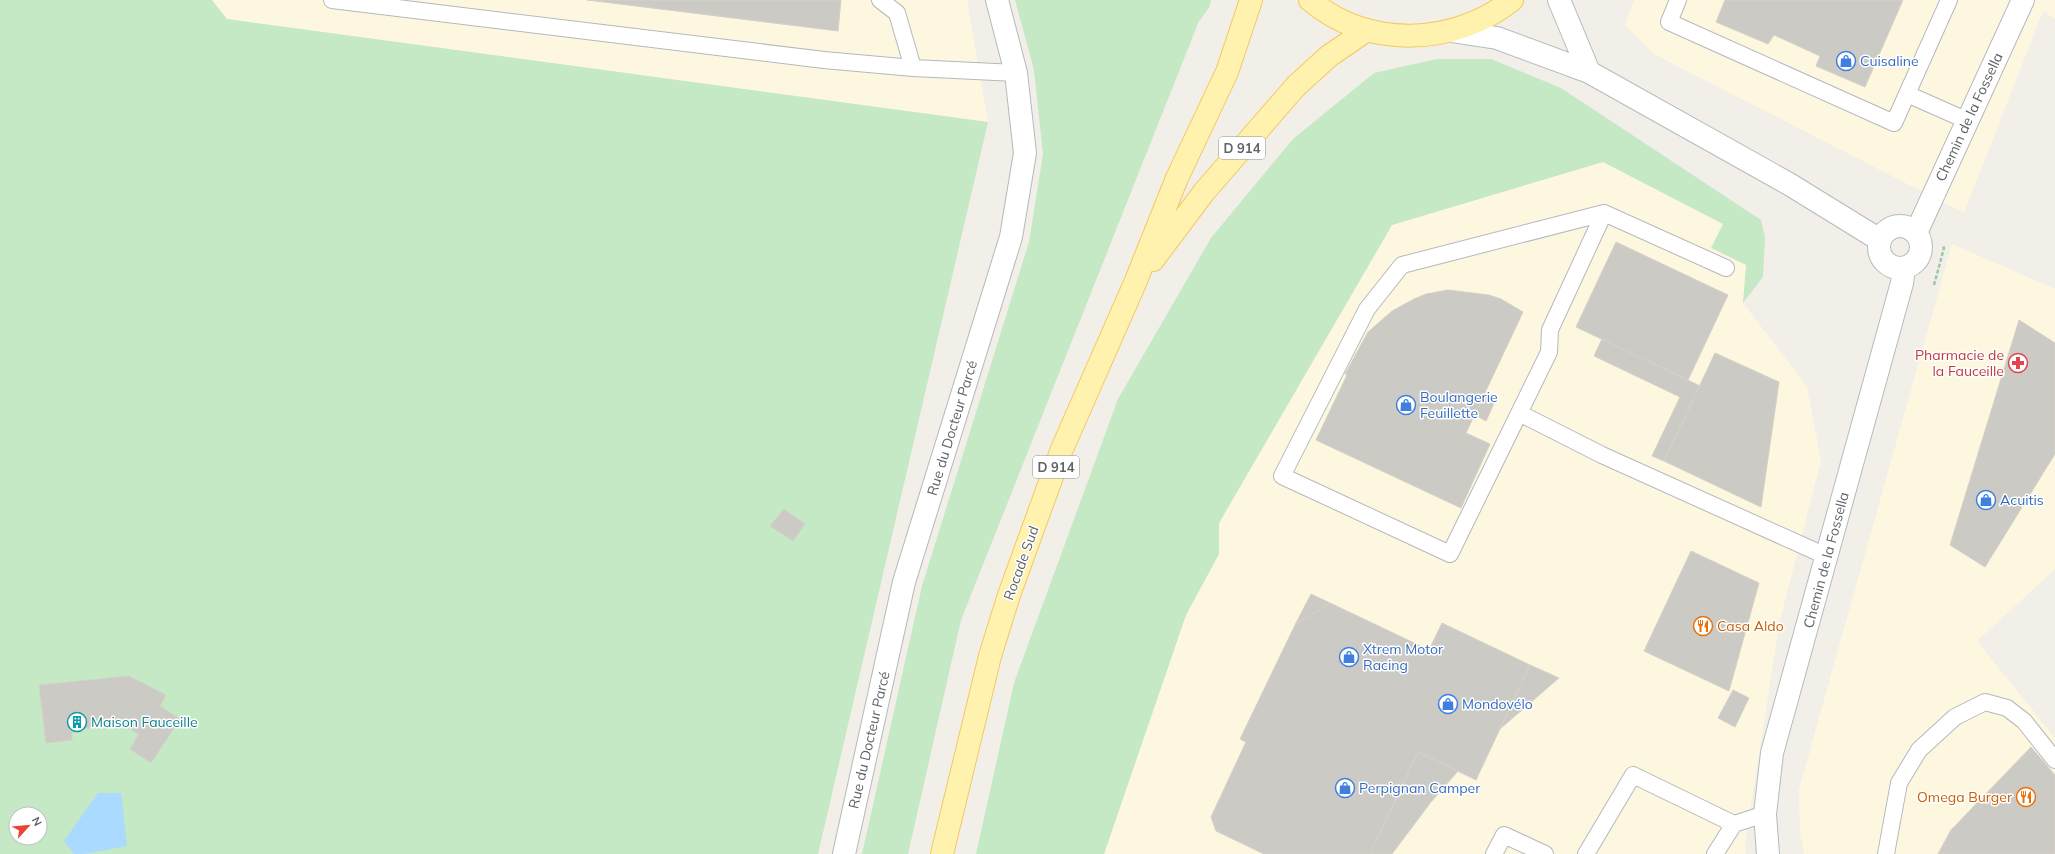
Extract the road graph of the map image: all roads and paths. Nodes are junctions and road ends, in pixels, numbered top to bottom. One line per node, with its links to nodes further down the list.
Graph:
1 (332, 0): 14 (lane)
2 (880, 0): 11 (lane)
3 (997, 0): 16 (street, Rue du Docteur Parcé)
4 (1251, 0): 24 (main road, D 914)
5 (1310, 0): 12 (main road)
6 (1512, 0): 13 (main road)
7 (1559, 0): 15 (street)
8 (1678, 0): 17 (lane)
9 (1949, 0): 17 (lane)
10 (2023, 0): 18 (street, Chemin de la Fossella)
11 (895, 7): 14 (lane)
12 (1367, 30): 13 (main road); 24 (main road, D 914)
13 (1451, 31): 15 (street)
14 (913, 68): 16 (lane)
15 (1589, 72): 21 (street)
16 (1016, 73): 30 (street, Rue du Docteur Parcé)
17 (1907, 94): 18 (lane)
18 (1968, 121): 20 (street, Chemin de la Fossella)
19 (1604, 213): 22 (lane); 25 (lane); 25 (lane)
20 (1916, 234): 21 (street); 23 (street)
21 (1880, 240): 23 (street)
22 (1726, 268)
23 (1904, 268): 26 (street, Chemin de la Fossella)
24 (1135, 283): 31 (main road, Rocade Sud / D 914)
25 (1519, 413): 26 (lane)
26 (1826, 556): 28 (street, Chemin de la Fossella)
27 (2055, 760): 37 (lane)
28 (1765, 814): 29 (lane); 36 (street, Chemin de la Fossella)
29 (1734, 824): 34 (lane); 35 (lane)
30 (844, 854)
31 (942, 854)
32 (1494, 854): 33 (lane)
33 (1545, 854)
34 (1586, 854)
35 (1715, 854)
36 (1768, 854)
37 (1886, 854)

